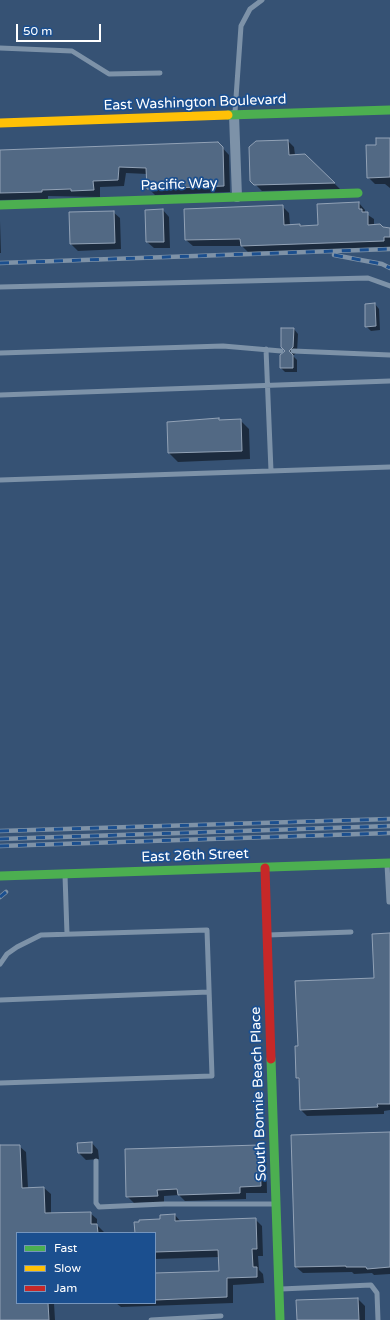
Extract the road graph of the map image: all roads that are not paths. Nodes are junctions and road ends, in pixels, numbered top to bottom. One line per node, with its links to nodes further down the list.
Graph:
1 (262, 0): 5 (lane)
2 (0, 48): 3 (lane)
3 (160, 73)
4 (390, 110): 5 (street, East Washington Boulevard)
5 (234, 115): 6 (street, East Washington Boulevard); 8 (street)
6 (0, 123)
7 (358, 193): 8 (street, Pacific Way)
8 (237, 197): 9 (street, Pacific Way)
9 (0, 205)
10 (390, 286): 11 (lane)
11 (0, 287)
12 (266, 349): 13 (lane); 15 (lane); 18 (lane)
13 (281, 350)
14 (293, 351): 16 (lane)
15 (0, 353)
16 (390, 354)
17 (390, 381): 18 (lane)
18 (268, 385): 19 (lane); 21 (lane)
19 (0, 394)
20 (390, 467): 21 (lane)
21 (271, 471): 22 (lane)
22 (0, 480)
23 (388, 863): 24 (street, East 26th Street); 27 (lane)
24 (265, 868): 25 (street, East 26th Street); 30 (street, South Bonnie Beach Place)
25 (65, 874): 26 (street, East 26th Street); 29 (lane)
26 (0, 876)
27 (390, 902)
28 (351, 932): 30 (lane)
29 (67, 934): 31 (lane); 32 (lane)
30 (267, 936): 36 (street, South Bonnie Beach Place)
31 (0, 964)
32 (209, 992): 33 (lane); 34 (lane)
33 (0, 1000)
34 (0, 1083)
35 (96, 1160): 36 (lane)
36 (276, 1204): 37 (street, South Bonnie Beach Place)
37 (279, 1289): 40 (street, South Bonnie Beach Place); 41 (lane)
38 (221, 1316): 39 (lane)
39 (151, 1320)
40 (280, 1320)
41 (378, 1320)

